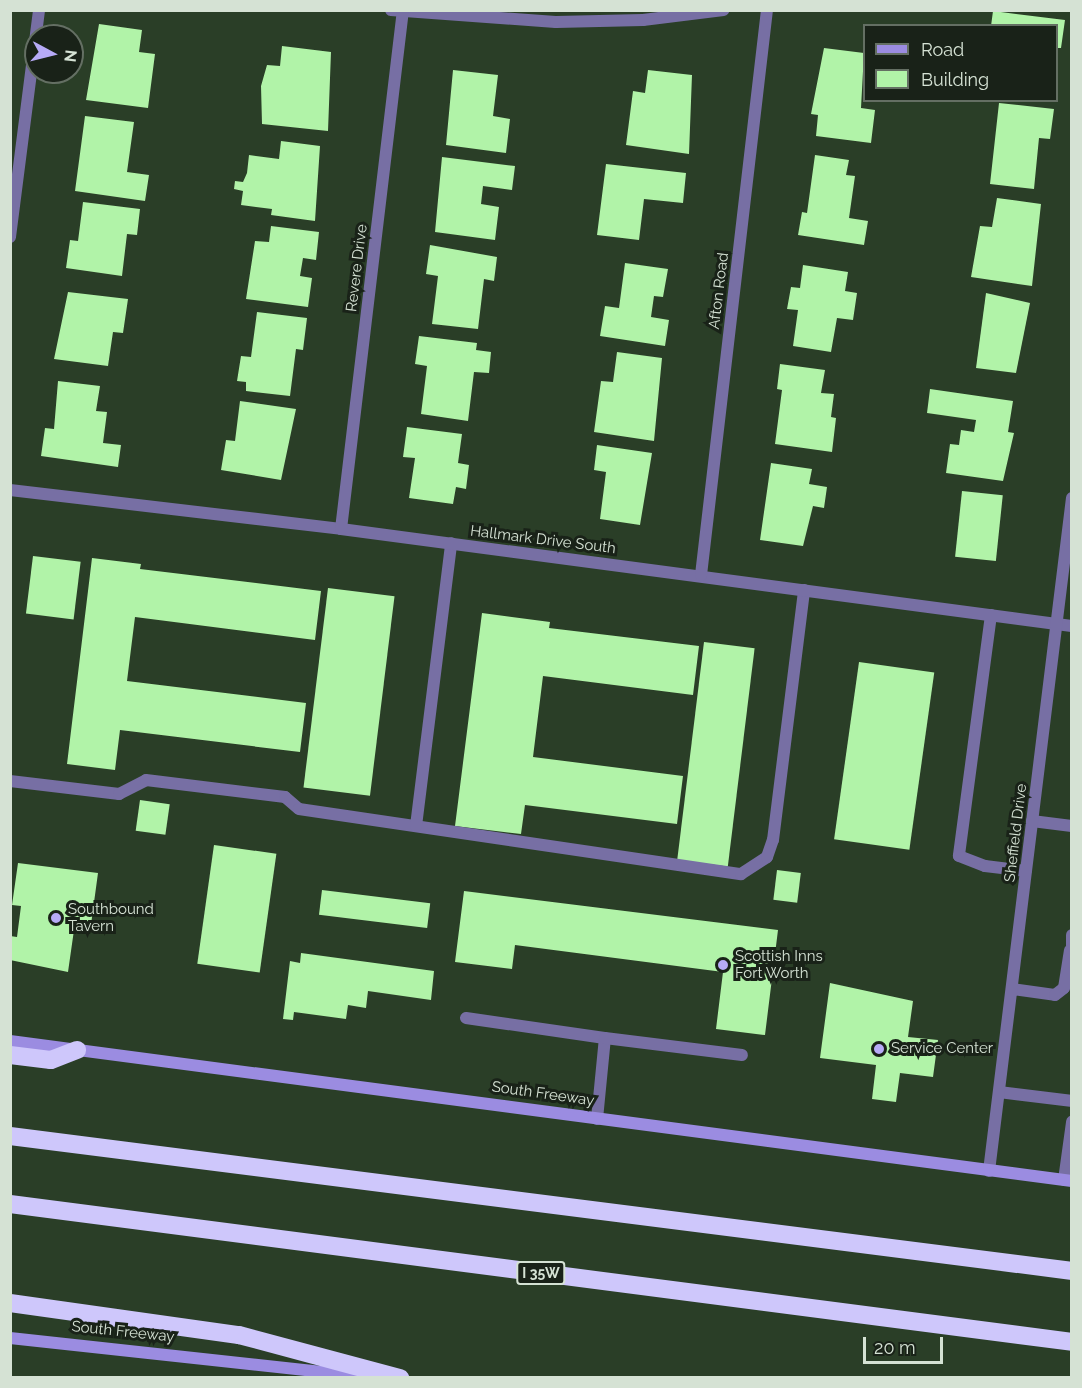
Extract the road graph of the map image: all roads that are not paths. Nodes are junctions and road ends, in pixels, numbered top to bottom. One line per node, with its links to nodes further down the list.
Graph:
1 (39, 10): 5 (street)
2 (723, 10): 4 (street)
3 (767, 10): 10 (street, Afton Road)
4 (399, 11): 8 (street, Revere Drive)
5 (10, 237)
6 (10, 490): 8 (street, Hallmark Drive South)
7 (1071, 498): 13 (street, Sheffield Drive)
8 (341, 529): 9 (street, Hallmark Drive South)
9 (451, 543): 10 (street, Hallmark Drive South); 17 (street)
10 (701, 575): 11 (street, Hallmark Drive South)
11 (804, 590): 12 (street, Hallmark Drive South); 17 (street)
12 (991, 615): 13 (street, Hallmark Drive South); 19 (street)
13 (1057, 624): 14 (street, Hallmark Drive South); 16 (street, Sheffield Drive)
14 (1071, 626)
15 (10, 781): 17 (street)
16 (1032, 821): 18 (street); 19 (street, Sheffield Drive)
17 (416, 826)
18 (1071, 826)
19 (1026, 871): 22 (street, Sheffield Drive)
20 (1071, 935): 21 (street)
21 (1071, 950): 22 (street)
22 (1012, 989): 29 (street, Sheffield Drive)
23 (466, 1018): 24 (street)
24 (604, 1038): 28 (street); 31 (street)
25 (10, 1041): 26 (main road, South Freeway)
26 (78, 1050): 27 (highway); 31 (main road, South Freeway)
27 (10, 1055)
28 (742, 1055)
29 (999, 1092): 30 (street); 34 (street, Sheffield Drive)
30 (1071, 1101)
31 (597, 1119): 34 (main road, South Freeway)
32 (1071, 1122): 35 (street)
33 (10, 1136): 37 (highway)
34 (990, 1171): 35 (main road, South Freeway)
35 (1068, 1181)
36 (10, 1204): 40 (highway, I 35W)
37 (1071, 1271)
38 (10, 1303): 42 (highway)
39 (10, 1338): 41 (main road, South Freeway)
40 (1071, 1342)
41 (375, 1377)
42 (400, 1377)

